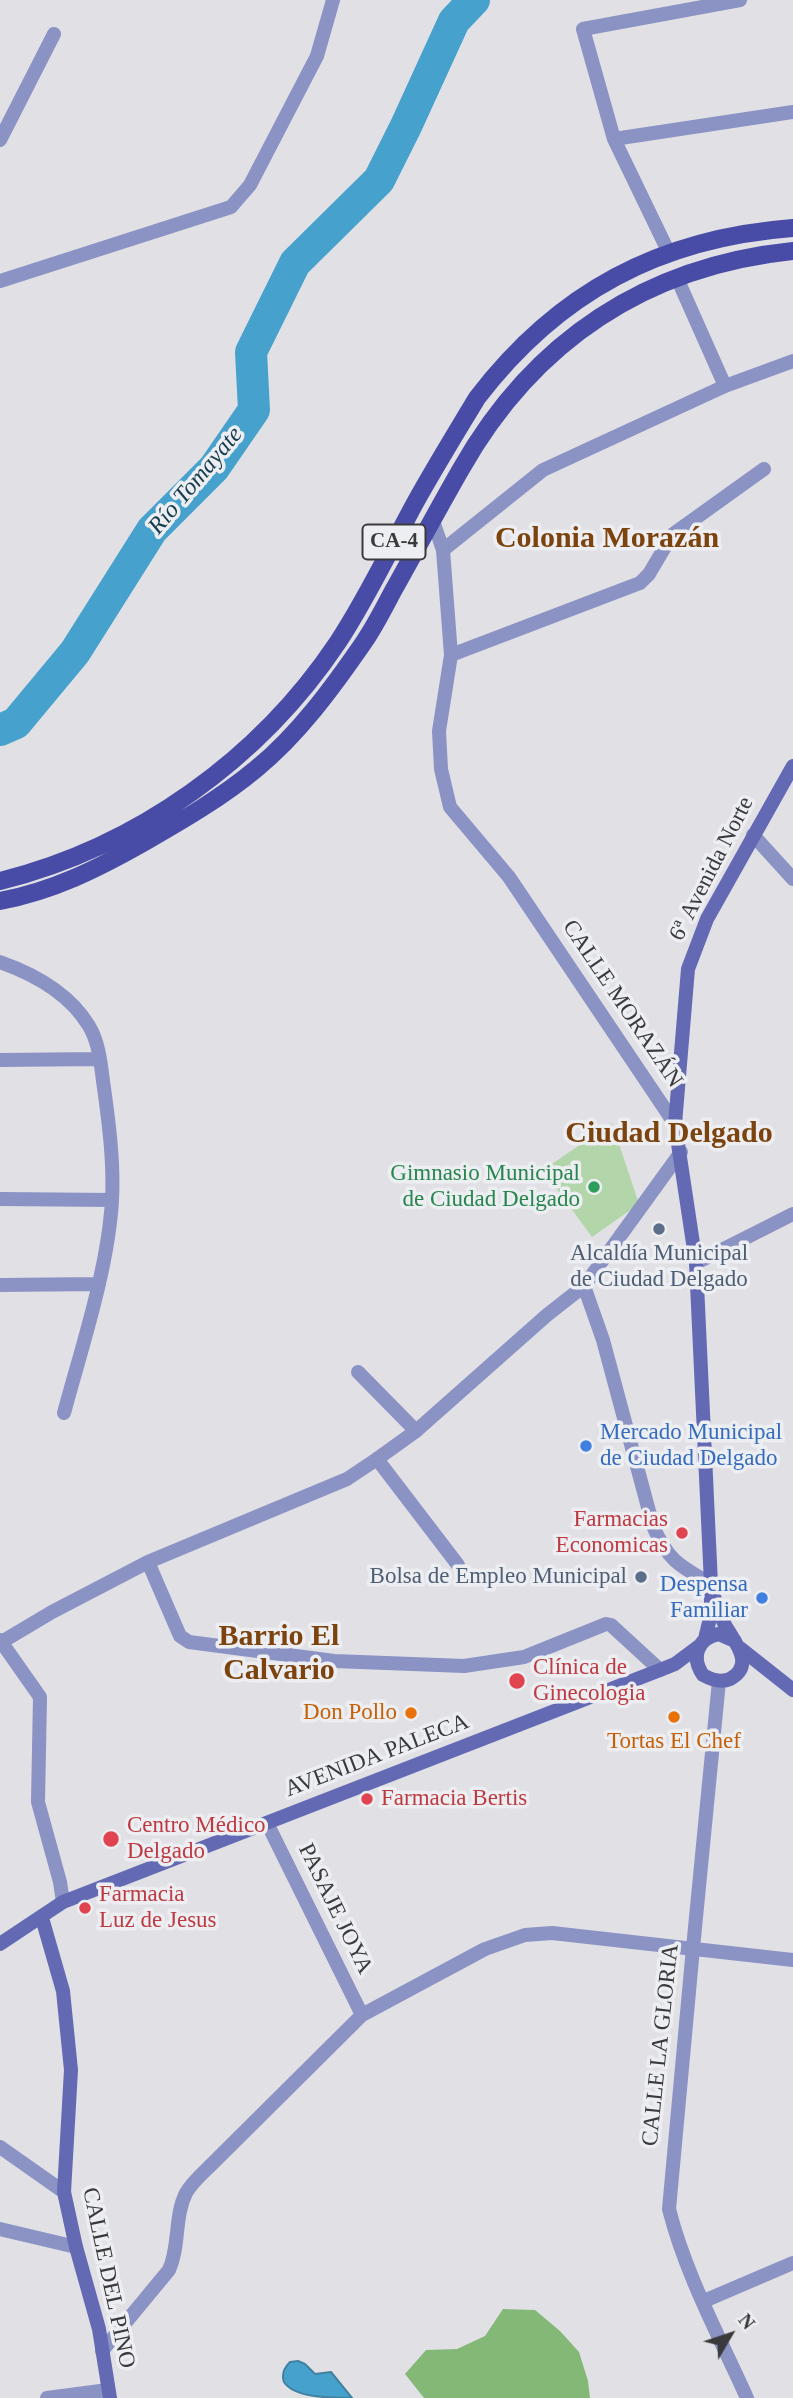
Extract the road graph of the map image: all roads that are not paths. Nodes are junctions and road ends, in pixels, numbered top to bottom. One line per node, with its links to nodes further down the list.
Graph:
1 (332, 0): 11 (street)
2 (740, 0): 6 (street)
3 (54, 34): 5 (street)
4 (793, 111): 6 (street)
5 (0, 139)
6 (614, 139): 9 (street)
7 (793, 228): 9 (main road, CA-4)
8 (793, 251): 10 (main road, CA-4)
9 (669, 253): 21 (main road, CA-4)
10 (677, 278): 13 (street); 15 (main road, CA-4)
11 (0, 281)
12 (793, 361): 13 (street)
13 (725, 386): 16 (street)
14 (764, 470): 17 (street)
15 (432, 521): 16 (street, CALLE MORAZÁN); 22 (main road, CA-4)
16 (443, 550): 17 (street, CALLE MORAZÁN)
17 (451, 655): 26 (street, CALLE MORAZÁN)
18 (793, 766): 19 (main road, 6ª Avenida Norte)
19 (753, 835): 20 (street); 26 (main road, 6ª Avenida Norte)
20 (793, 879)
21 (0, 881)
22 (0, 901)
23 (0, 962): 24 (street)
24 (99, 1059): 25 (street); 29 (street)
25 (0, 1060)
26 (675, 1124): 27 (main road, CALLE MORAZÁN)
27 (681, 1152): 31 (main road, CALLE MORAZÁN); 34 (street)
28 (0, 1199): 29 (street)
29 (112, 1200): 32 (street)
30 (793, 1214): 31 (street)
31 (696, 1263): 41 (main road, CALLE MORAZÁN)
32 (99, 1284): 33 (street); 36 (street)
33 (0, 1285)
34 (584, 1286): 37 (street); 41 (street)
35 (358, 1372): 37 (street)
36 (64, 1413)
37 (416, 1431): 38 (street)
38 (377, 1459): 39 (street); 40 (street)
39 (148, 1562): 42 (street); 45 (street)
40 (458, 1565)
41 (711, 1584): 43 (main road, CALLE MORAZÁN); 44 (main road, CALLE MORAZÁN)
42 (0, 1642): 50 (street)
43 (702, 1642): 44 (main road); 45 (main road, AVENIDA PALECA); 46 (main road)
44 (738, 1644): 47 (main road); 48 (main road)
45 (660, 1670): 46 (main road, AVENIDA PALECA); 49 (main road, AVENIDA PALECA)
46 (701, 1672): 47 (main road)
47 (726, 1679): 48 (main road); 53 (street, CALLE LA GLORIA)
48 (788, 1687)
49 (267, 1823): 50 (main road, AVENIDA PALECA); 55 (street, PASAJE JOYA)
50 (63, 1902): 51 (main road, AVENIDA PALECA)
51 (41, 1918): 52 (main road, AVENIDA PALECA); 57 (main road, CALLE DEL PINO)
52 (0, 1944)
53 (693, 1948): 54 (street); 55 (street); 61 (street, CALLE LA GLORIA)
54 (793, 1960)
55 (362, 2015): 62 (street)
56 (0, 2147): 57 (street)
57 (64, 2192): 59 (main road, CALLE DEL PINO)
58 (0, 2229): 59 (street)
59 (76, 2247): 62 (main road, CALLE DEL PINO)
60 (793, 2263): 61 (street)
61 (704, 2301): 65 (street, CALLE LA GLORIA)
62 (102, 2351): 63 (main road, CALLE DEL PINO)
63 (109, 2394): 64 (street)
64 (47, 2398)
65 (747, 2398)

